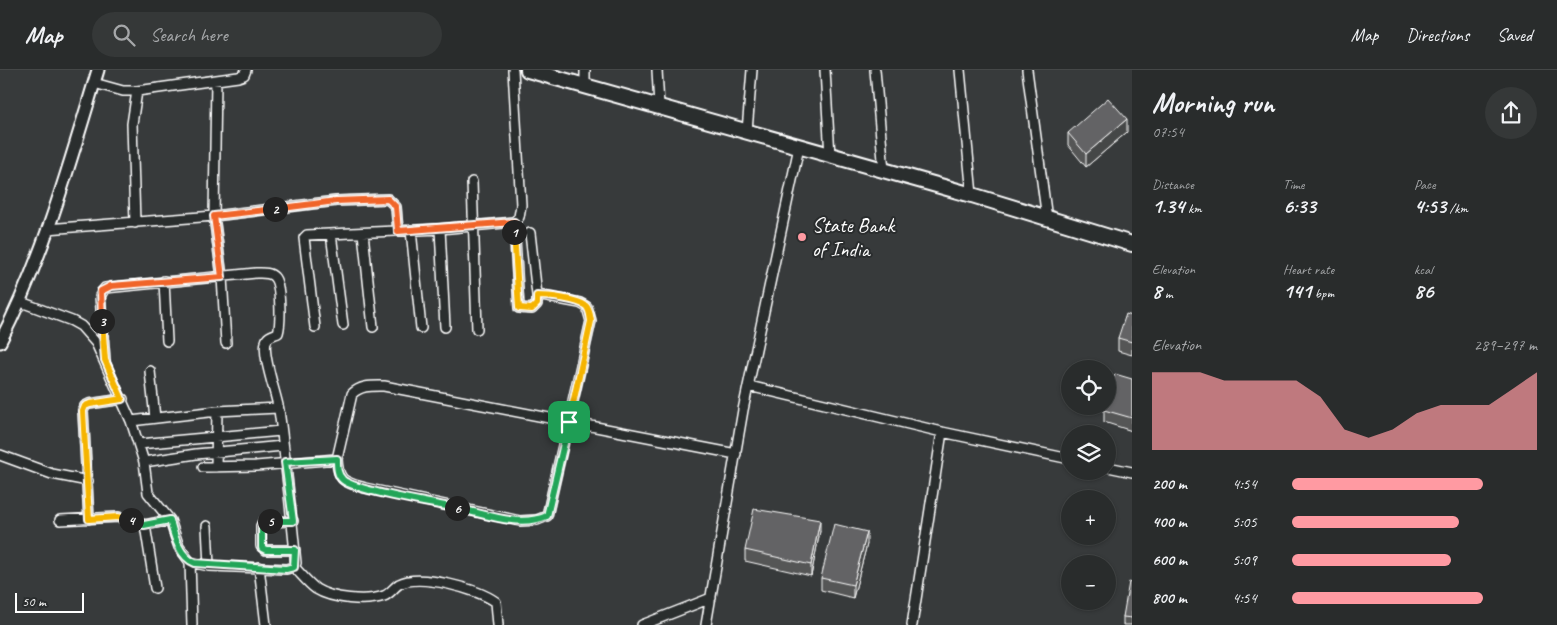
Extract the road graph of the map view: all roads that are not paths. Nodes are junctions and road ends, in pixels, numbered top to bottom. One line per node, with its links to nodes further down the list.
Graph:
1 (98, 70): 13 (street)
2 (246, 70): 12 (street)
3 (513, 70): 25 (street)
4 (528, 70): 14 (main road)
5 (585, 70): 14 (street)
6 (656, 70): 16 (street)
7 (752, 70): 17 (street)
8 (825, 70): 19 (street)
9 (875, 70): 20 (street)
10 (960, 70): 22 (street)
11 (1027, 70): 24 (street)
12 (216, 80): 15 (street); 23 (street)
13 (94, 83): 15 (street); 29 (street)
14 (585, 86): 16 (main road)
15 (137, 91): 26 (street)
16 (659, 106): 17 (main road)
17 (747, 131): 18 (main road)
18 (799, 147): 19 (main road); 51 (street)
19 (830, 156): 20 (main road)
20 (884, 171): 22 (main road)
21 (472, 182): 27 (street)
22 (972, 195): 24 (main road)
23 (214, 216): 26 (street); 31 (street); 36 (street)
24 (1047, 219): 35 (main road)
25 (514, 222): 27 (street); 38 (street)
26 (135, 223): 29 (street)
27 (474, 227): 28 (street); 45 (street)
28 (440, 229): 30 (street); 43 (street)
29 (47, 230): 39 (street)
30 (411, 230): 31 (street); 44 (street)
31 (398, 231): 32 (street)
32 (363, 233): 34 (street); 42 (street)
33 (530, 233): 38 (street)
34 (331, 234): 40 (street); 41 (street)
35 (1132, 244)
36 (222, 277): 37 (street); 48 (street); 53 (street)
37 (164, 281): 46 (street); 49 (street)
38 (537, 296): 57 (street)
39 (21, 302): 47 (street); 49 (street)
40 (343, 325)
41 (314, 327)
42 (373, 327)
43 (445, 327)
44 (421, 328)
45 (477, 328)
46 (166, 341)
47 (0, 342)
48 (226, 343)
49 (105, 360): 52 (street)
50 (150, 371): 55 (street)
51 (749, 386): 59 (street); 64 (street)
52 (122, 399): 56 (street); 74 (street)
53 (278, 408): 54 (street); 58 (street)
54 (217, 411): 55 (street); 60 (street)
55 (155, 418): 56 (street)
56 (131, 421): 61 (street)
57 (569, 422): 64 (street); 67 (street); 67 (street)
58 (281, 431): 60 (street); 62 (street)
59 (942, 432): 66 (street); 93 (street)
60 (217, 438): 61 (street); 63 (street)
61 (139, 444): 68 (street)
62 (283, 446): 63 (street); 69 (street)
63 (216, 452): 68 (street); 71 (street)
64 (736, 454): 87 (street)
65 (0, 455): 74 (street)
66 (1061, 457)
67 (337, 459): 69 (street)
68 (144, 462): 77 (street)
69 (285, 462): 71 (street); 78 (street)
70 (202, 467): 71 (street)
71 (216, 467)
72 (1116, 469): 73 (street)
73 (1132, 472)
74 (88, 481): 75 (street)
75 (89, 519): 76 (street); 79 (street)
76 (60, 520)
77 (170, 520): 79 (street); 82 (street)
78 (293, 521): 81 (street); 81 (street)
79 (144, 525): 86 (street)
80 (207, 526): 83 (street)
81 (295, 550): 84 (street)
82 (190, 562): 83 (street); 88 (street)
83 (209, 566): 85 (street)
84 (294, 567): 85 (street); 90 (street)
85 (259, 568): 89 (street)
86 (155, 588)
87 (711, 598): 91 (street); 92 (street)
88 (192, 625)
89 (266, 625)
90 (498, 625)
91 (642, 625)
92 (706, 625)
93 (912, 625)

